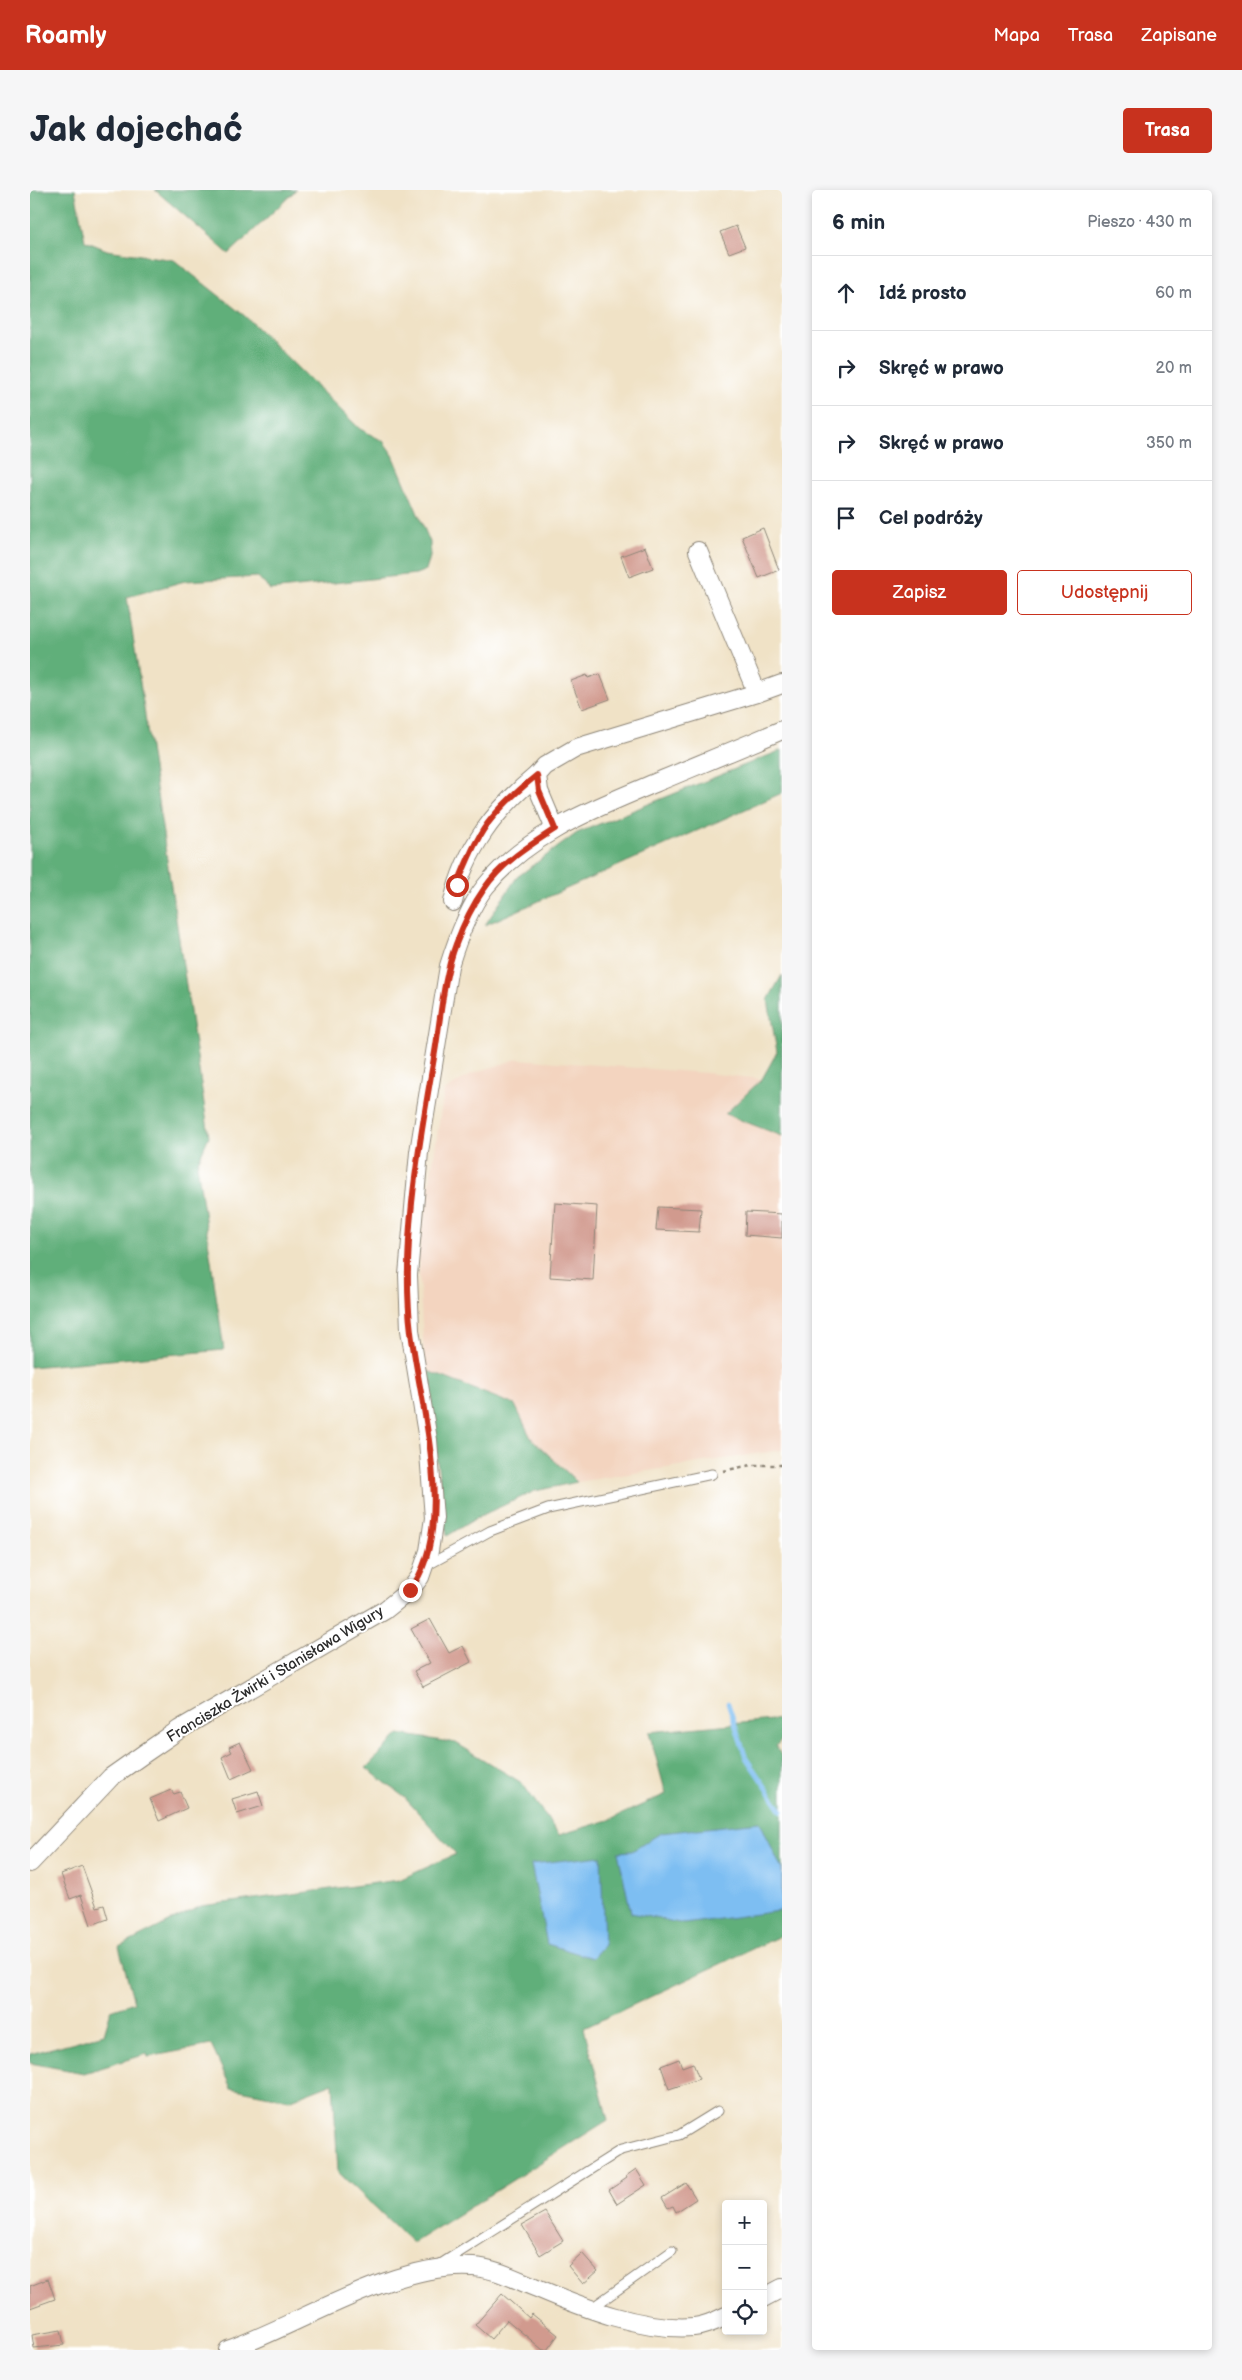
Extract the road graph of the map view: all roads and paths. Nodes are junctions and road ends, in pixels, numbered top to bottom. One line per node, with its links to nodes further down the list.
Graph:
1 (698, 551): 3 (street)
2 (782, 684): 3 (street)
3 (757, 693): 5 (street)
4 (782, 730): 6 (street, Franciszka Żwirki i Stanisława Wigury)
5 (537, 775): 6 (street); 7 (street)
6 (555, 829): 10 (street, Franciszka Żwirki i Stanisława Wigury)
7 (453, 902)
8 (782, 1465): 9 (path)
9 (712, 1474): 10 (lane)
10 (424, 1567): 11 (street, Franciszka Żwirki i Stanisława Wigury)
11 (30, 1863)
12 (718, 2111): 14 (lane)
13 (672, 2251): 17 (lane)
14 (431, 2271): 17 (street); 19 (street)
15 (782, 2288): 16 (street)
16 (767, 2296)
17 (589, 2310): 18 (street)
18 (722, 2317)
19 (228, 2350)

